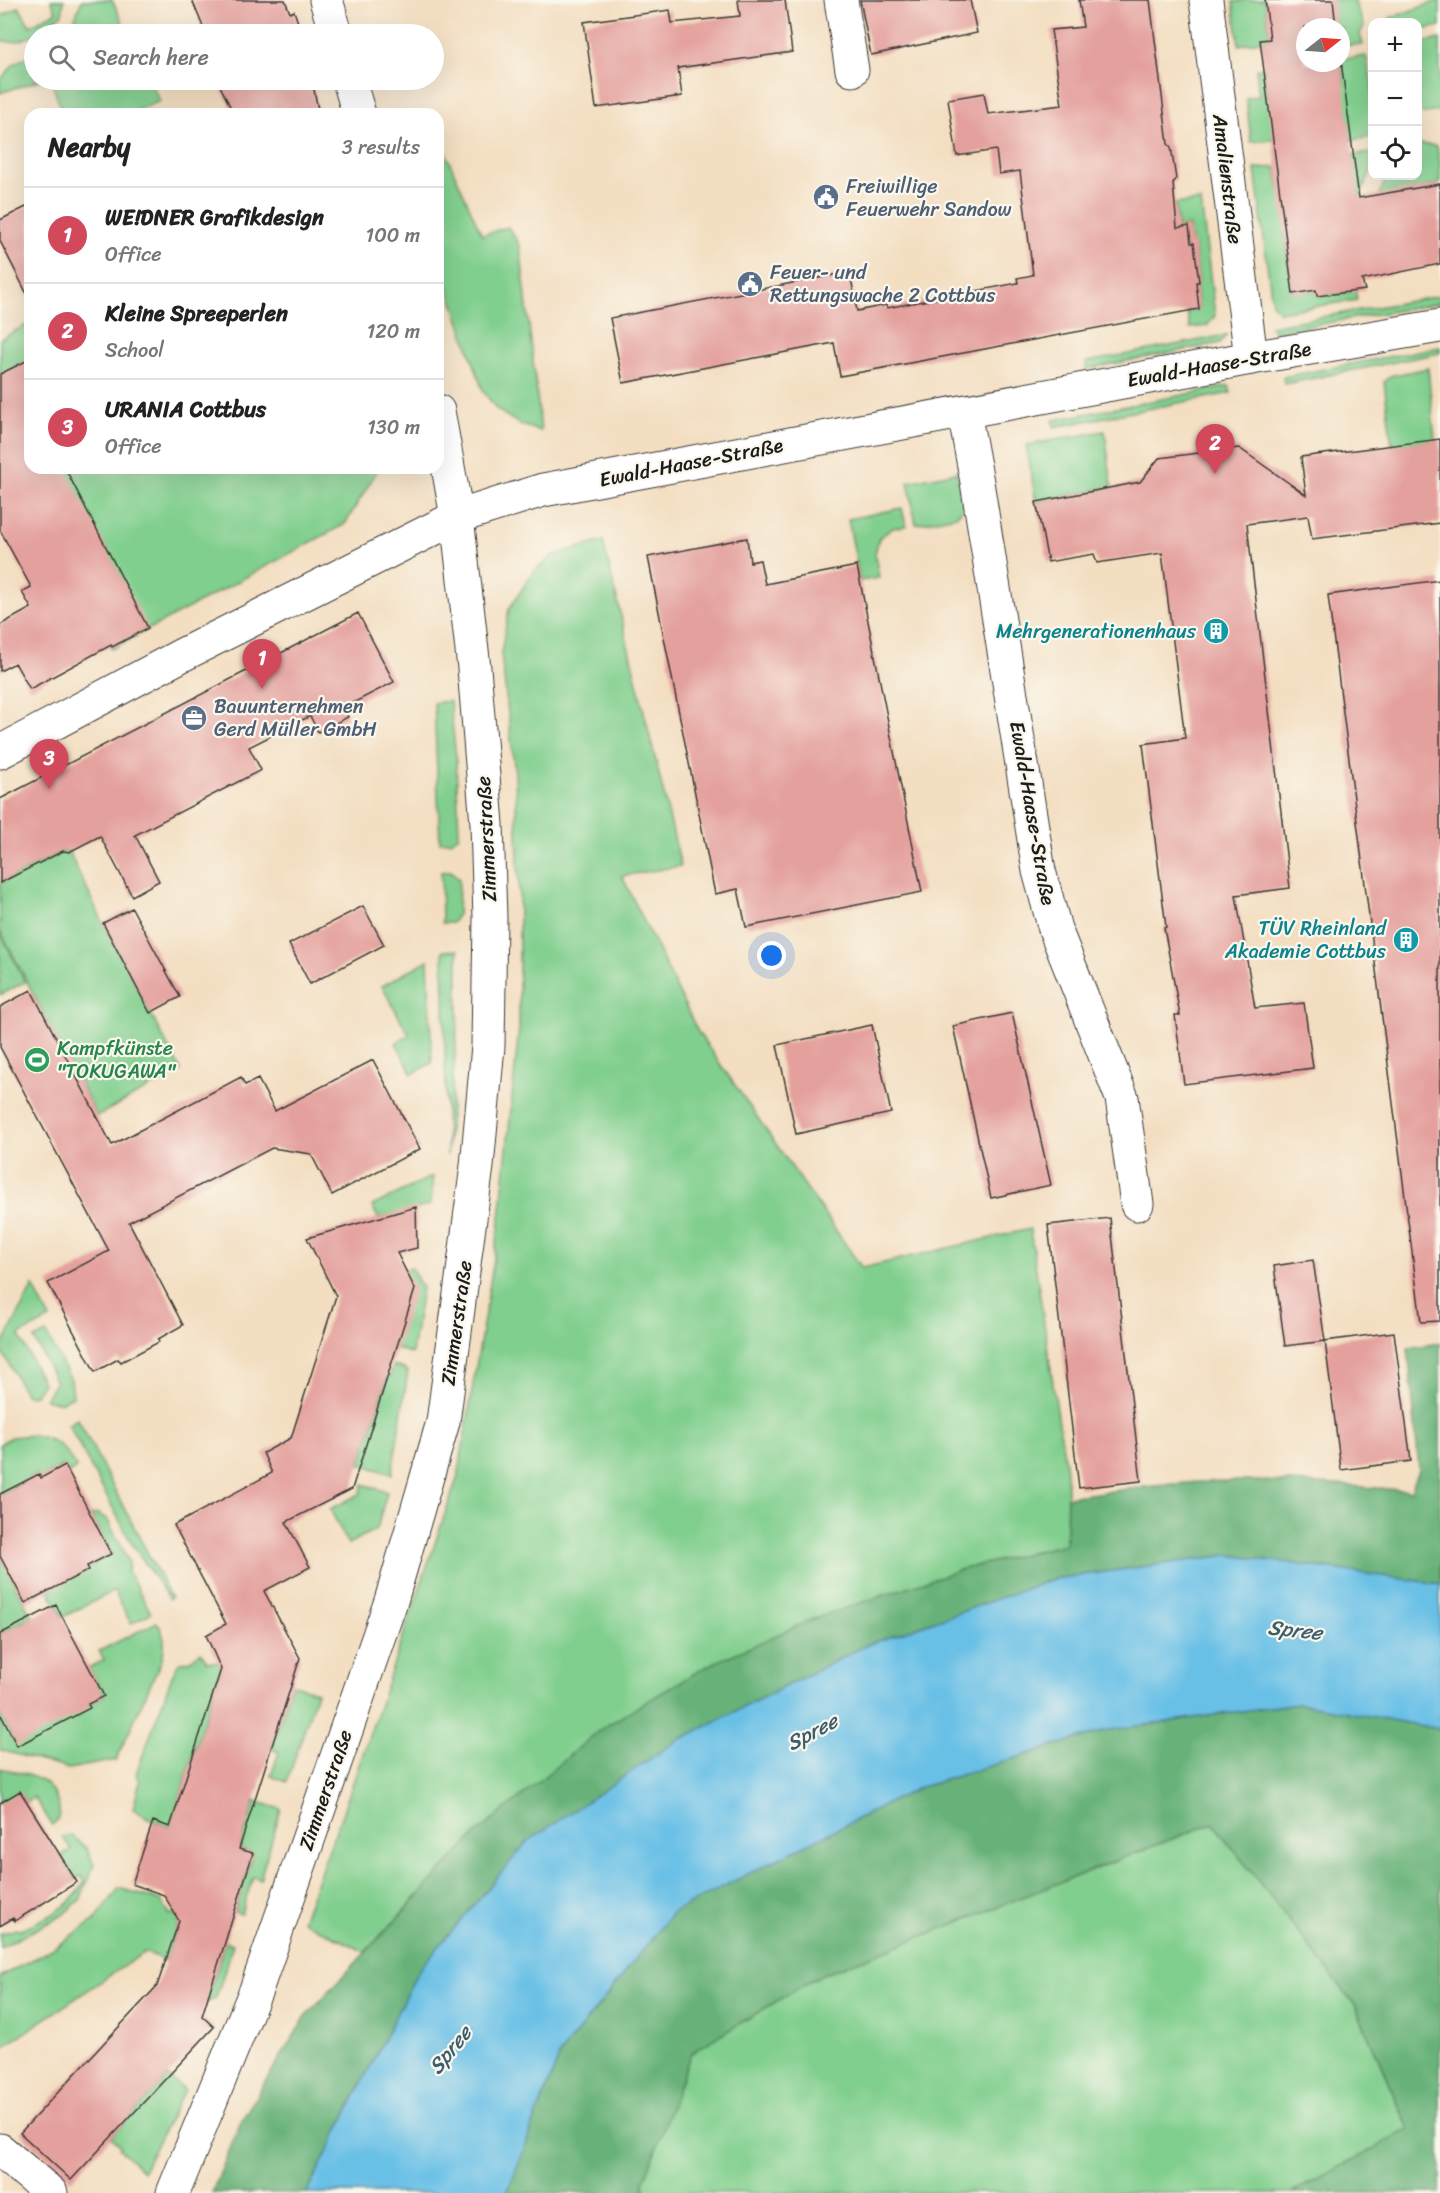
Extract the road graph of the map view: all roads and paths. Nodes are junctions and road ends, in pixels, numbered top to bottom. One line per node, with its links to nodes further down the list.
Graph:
1 (326, 0): 4 (street)
2 (841, 0): 5 (street)
3 (1206, 0): 9 (street, Amalienstraße)
4 (333, 24)
5 (852, 70)
6 (352, 90): 7 (street)
7 (357, 108)
8 (1440, 326): 9 (street, Ewald-Haase-Straße)
9 (1251, 358): 10 (street, Ewald-Haase-Straße)
10 (964, 412): 12 (street, Ewald-Haase-Straße); 14 (street, Ewald-Haase-Straße)
11 (444, 444): 12 (street, Zimmerstraße)
12 (457, 517): 13 (street, Ewald-Haase-Straße); 17 (street, Zimmerstraße)
13 (0, 752)
14 (1137, 1204)
15 (0, 2150): 16 (street)
16 (51, 2193)
17 (173, 2193)

